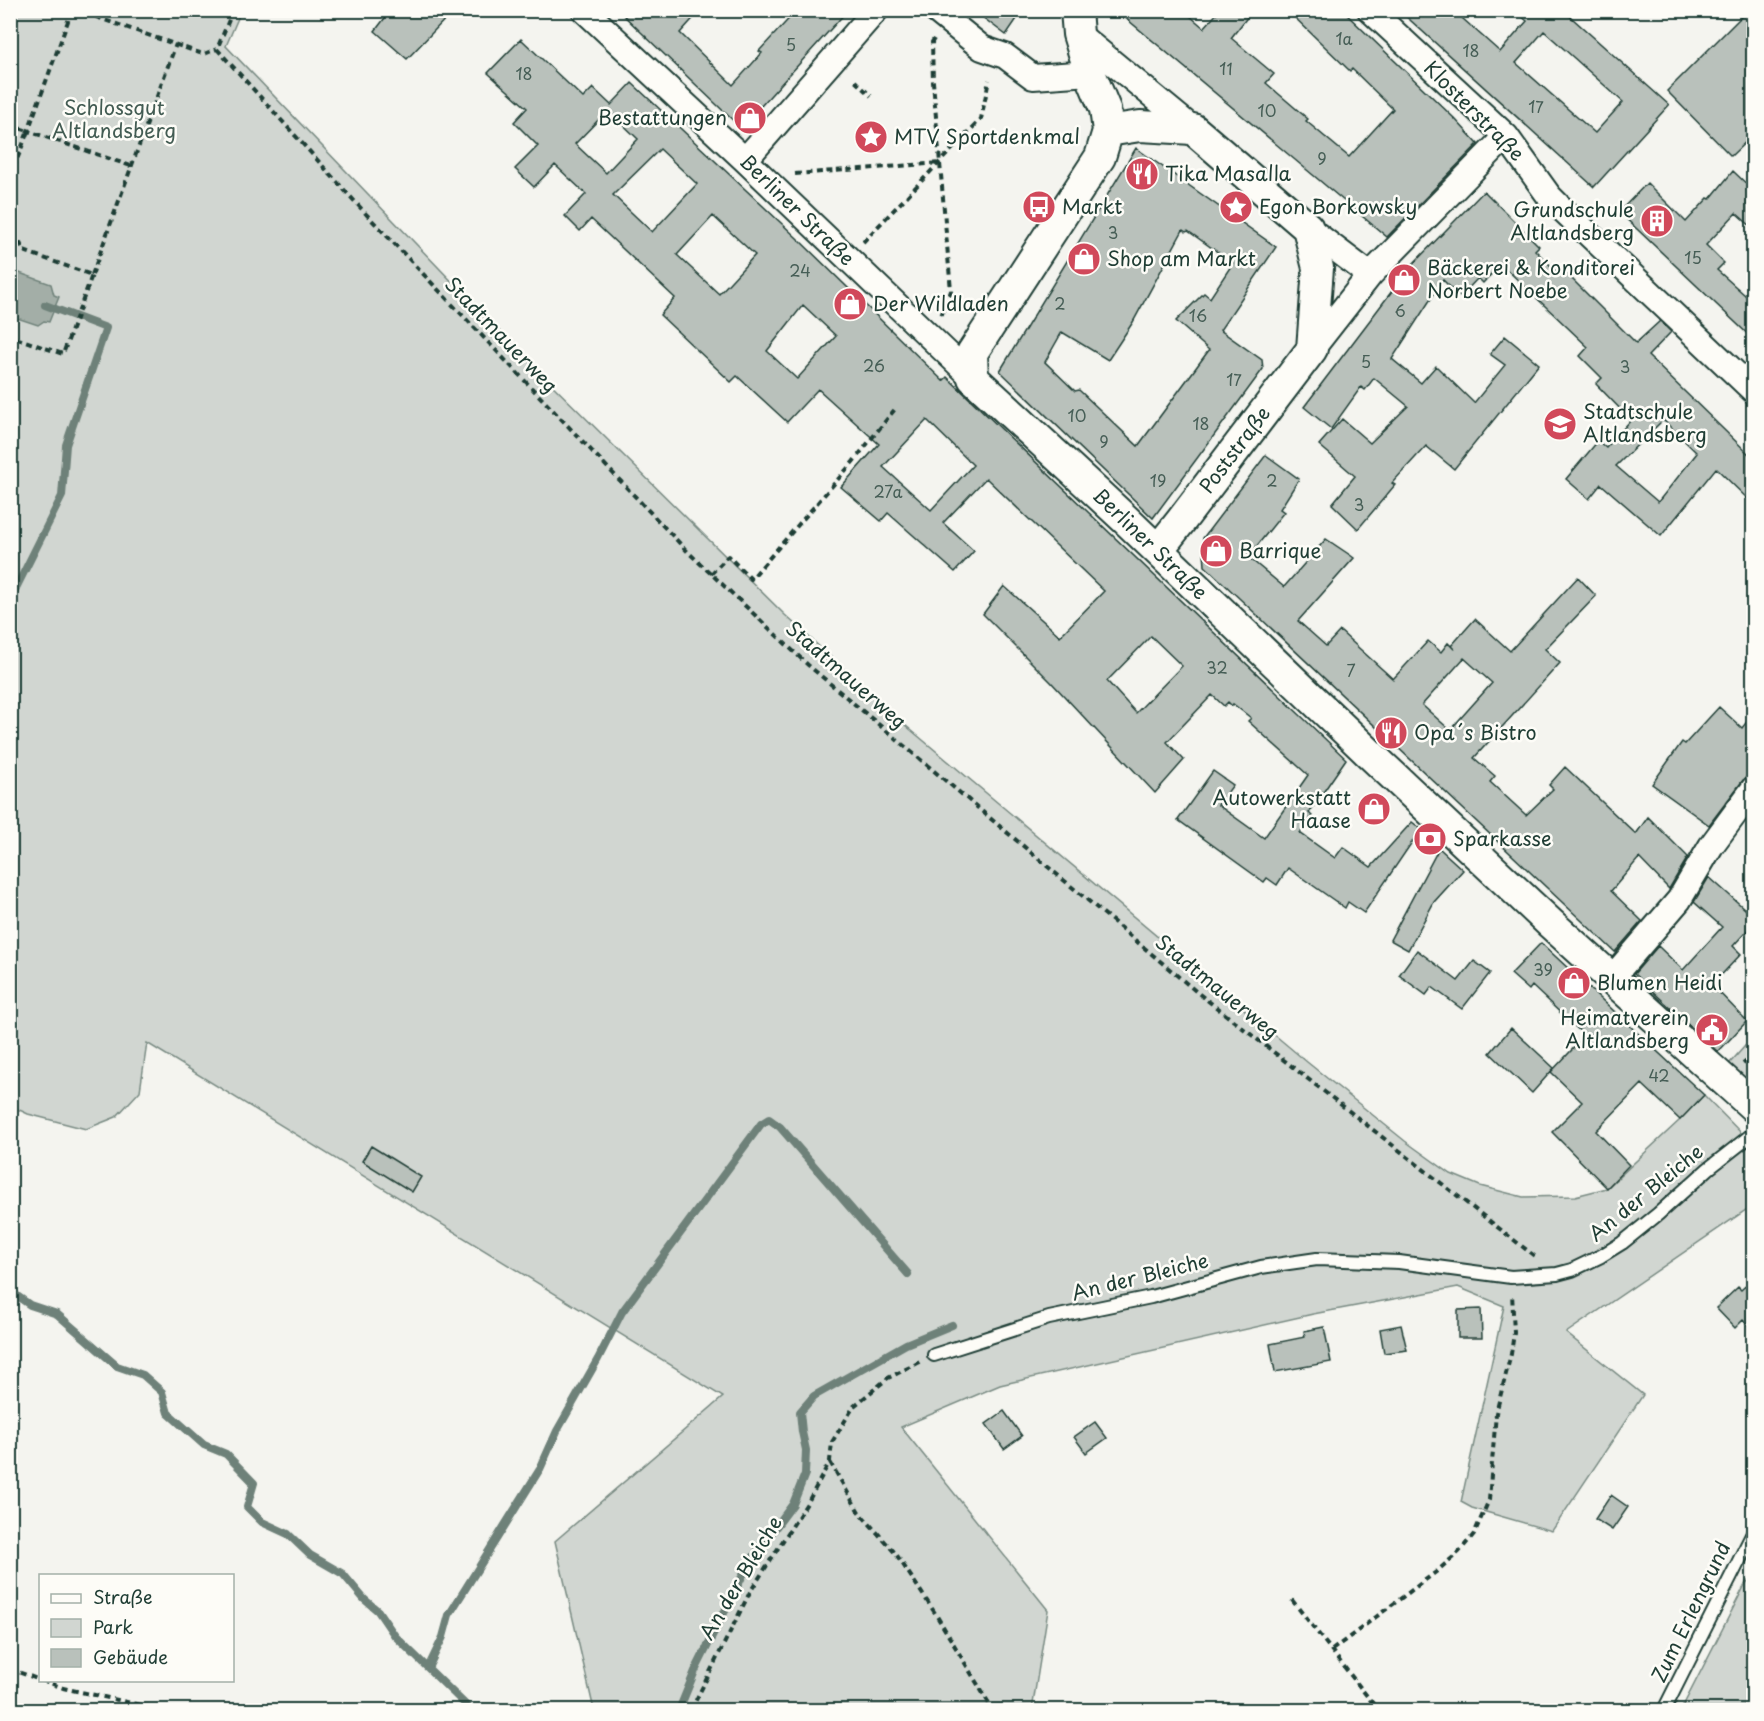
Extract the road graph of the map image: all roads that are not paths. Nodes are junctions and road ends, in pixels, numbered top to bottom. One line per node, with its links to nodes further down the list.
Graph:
1 (584, 10): 10 (street, Berliner Straße)
2 (876, 10): 10 (street)
3 (935, 10): 6 (street)
4 (1370, 10): 9 (street, Klosterstraße)
5 (1077, 22): 6 (street); 7 (street)
6 (1090, 73): 8 (street)
7 (1193, 129): 8 (street); 11 (street)
8 (1108, 131): 14 (street)
9 (1506, 136): 12 (street, Poststraße); 15 (street, Klosterstraße)
10 (745, 160): 14 (street, Berliner Straße)
11 (1308, 228): 12 (street); 13 (street)
12 (1370, 275): 13 (street, Poststraße)
13 (1312, 349): 16 (street, Poststraße)
14 (973, 378): 16 (street, Berliner Straße)
15 (1754, 391)
16 (1158, 550): 18 (street, Berliner Straße)
17 (1754, 788): 18 (street)
18 (1611, 979): 19 (street, Berliner Straße)
19 (1754, 1107)
20 (1754, 1133): 21 (lane, An der Bleiche)
21 (934, 1355)
22 (1754, 1532): 23 (lane, Zum Erlengrund)
23 (1664, 1710)

